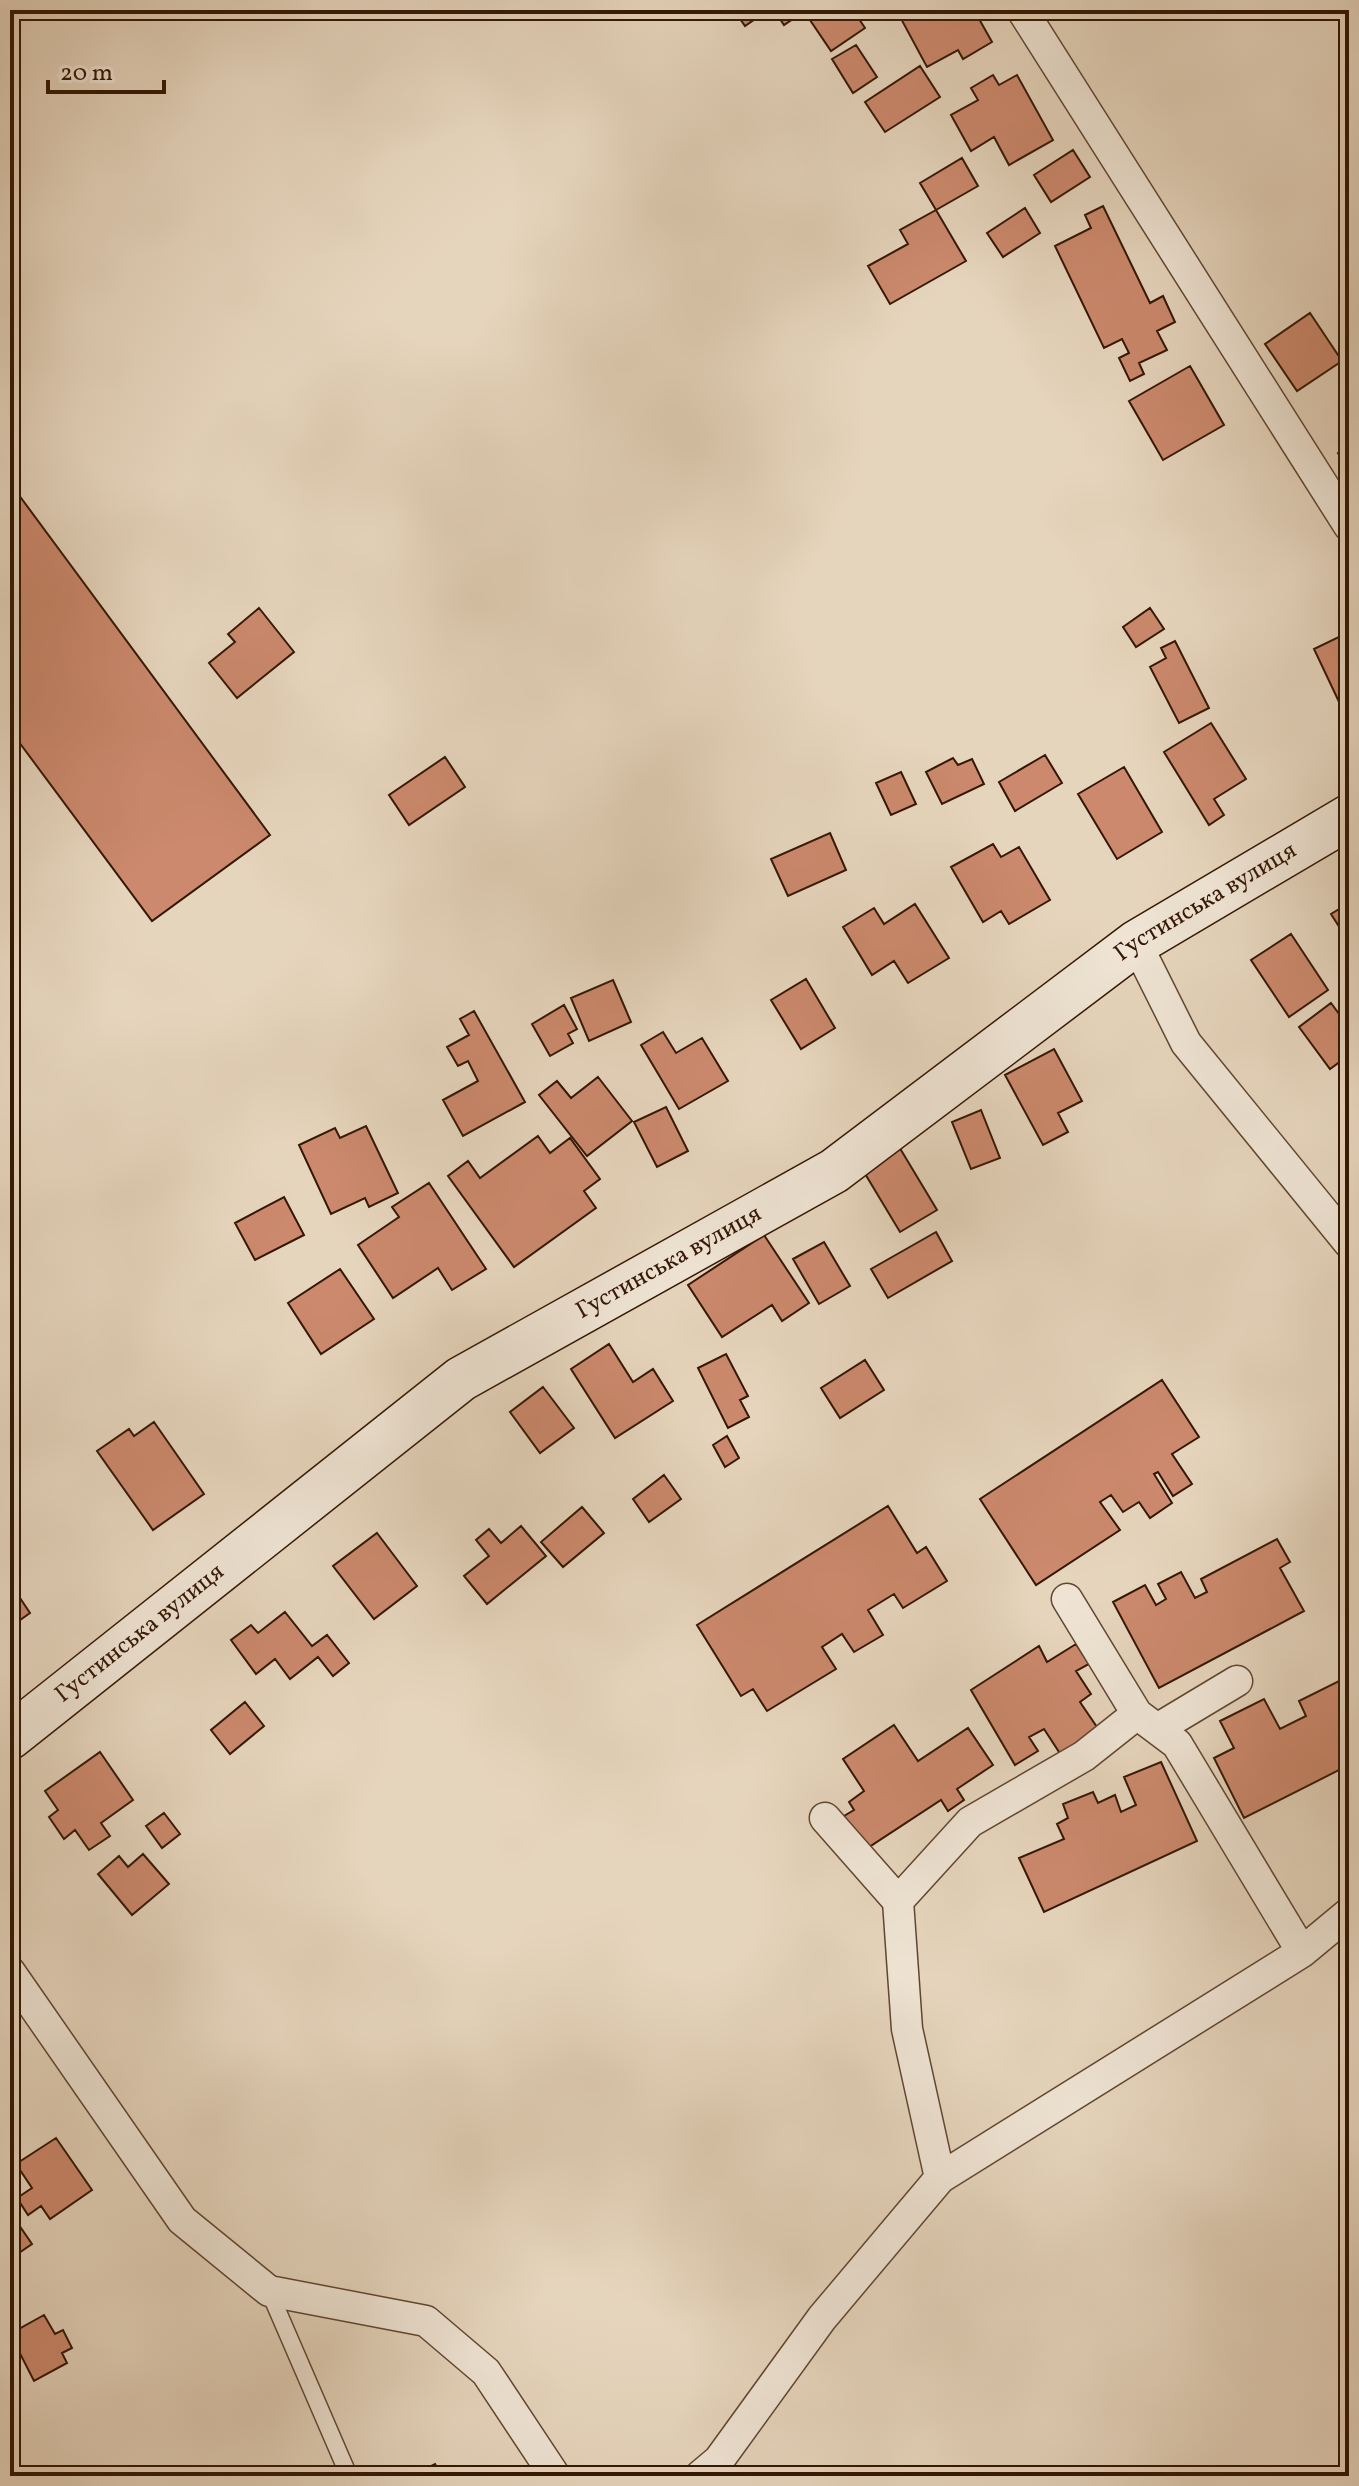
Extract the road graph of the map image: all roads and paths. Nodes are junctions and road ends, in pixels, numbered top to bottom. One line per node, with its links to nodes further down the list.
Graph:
1 (1022, 10): 2 (street)
2 (1349, 526)
3 (1349, 817): 4 (main road, Густинська вулиця)
4 (1136, 943): 5 (street); 9 (main road, Густинська вулиця)
5 (1349, 1243)
6 (1067, 1599): 8 (street)
7 (1237, 1681): 8 (street)
8 (1147, 1722): 11 (street); 13 (street)
9 (10, 1737)
10 (825, 1818): 11 (street)
11 (898, 1901): 15 (street)
12 (1349, 1913): 13 (street)
13 (1302, 1952): 15 (street)
14 (10, 1972): 16 (street)
15 (940, 2178): 19 (street)
16 (269, 2291): 17 (lane); 18 (street)
17 (349, 2476)
18 (555, 2476)
19 (700, 2476)

